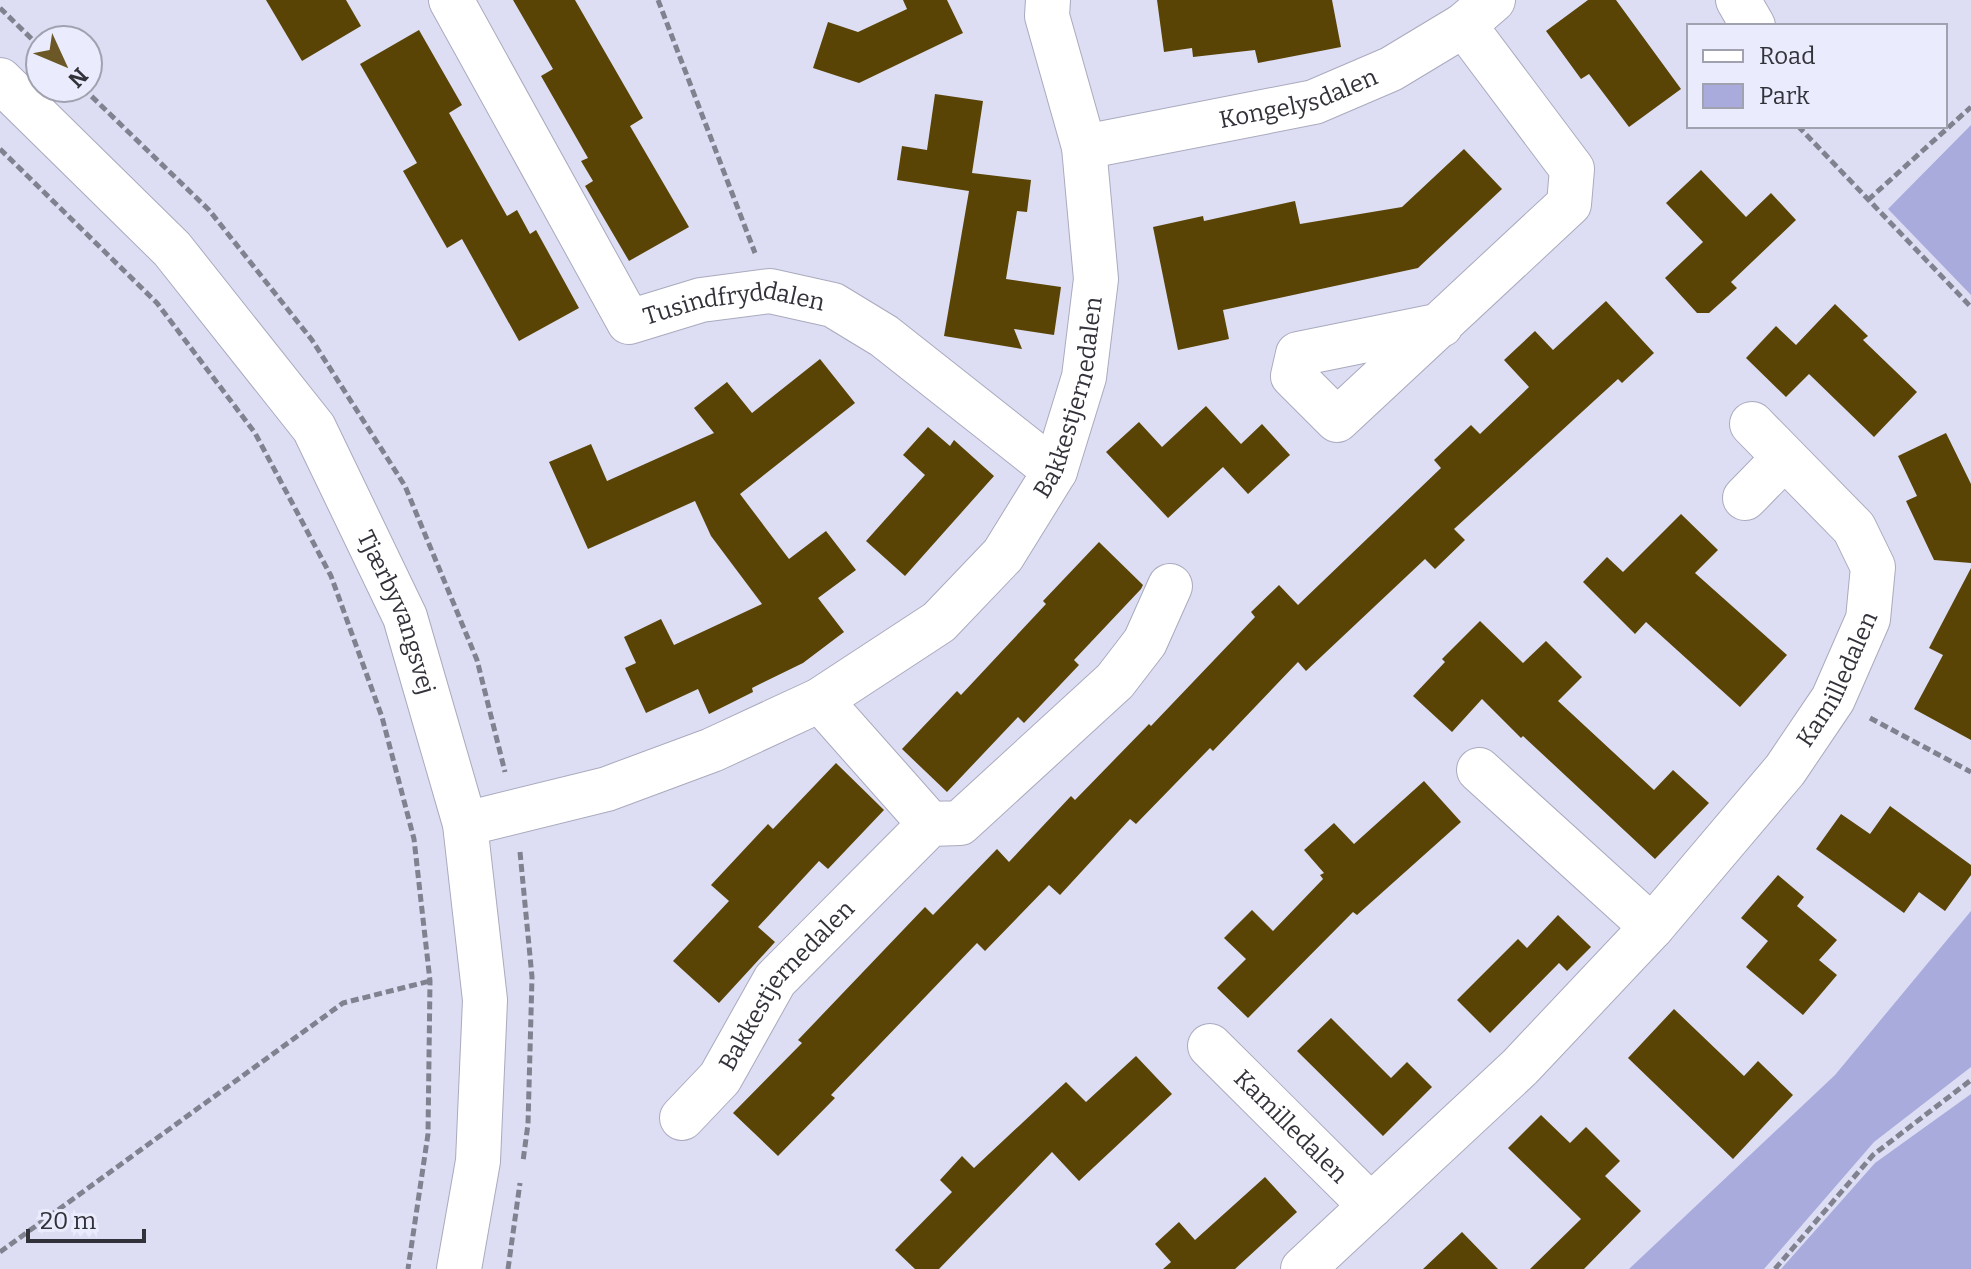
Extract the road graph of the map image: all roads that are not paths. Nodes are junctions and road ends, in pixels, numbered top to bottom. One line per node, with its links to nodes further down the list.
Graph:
1 (451, 0): 11 (street, Tusindfryddalen)
2 (1738, 0): 5 (street)
3 (1043, 5): 7 (street, Bakkestjernedalen)
4 (1478, 12): 7 (street, Kongelysdalen); 8 (street)
5 (1752, 24)
6 (0, 80): 16 (street, Tjærbyvangsvej)
7 (1084, 147): 11 (street, Bakkestjernedalen)
8 (1441, 325)
9 (1752, 424): 10 (street, Kamilledalen)
10 (1784, 458): 12 (street); 18 (street, Kamilledalen)
11 (1055, 471): 14 (street, Bakkestjernedalen)
12 (1745, 498)
13 (1170, 586): 17 (street)
14 (820, 700): 16 (street, Bakkestjernedalen); 17 (street)
15 (1479, 770): 18 (street)
16 (465, 824): 22 (street, Tjærbyvangsvej)
17 (930, 824): 20 (street, Bakkestjernedalen)
18 (1652, 927): 21 (street, Kamilledalen)
19 (1210, 1046): 21 (street, Kamilledalen)
20 (682, 1118)
21 (1371, 1206): 23 (street, Kamilledalen)
22 (459, 1269)
23 (1303, 1269)

